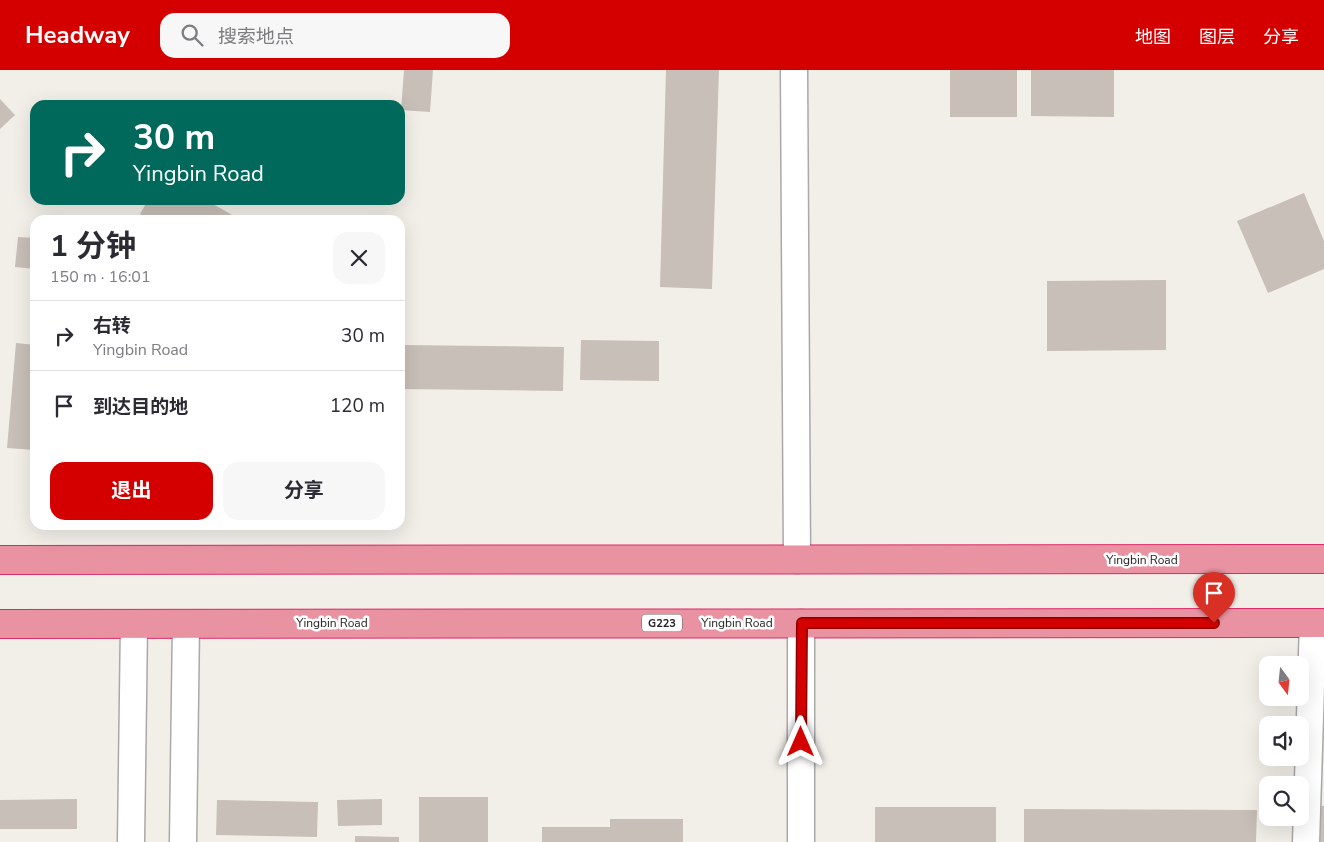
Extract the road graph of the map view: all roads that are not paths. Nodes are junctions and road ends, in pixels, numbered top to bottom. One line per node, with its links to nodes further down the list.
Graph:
1 (794, 70): 4 (street)
2 (1324, 559): 4 (highway, Yingbin Road)
3 (0, 560): 4 (highway, Yingbin Road)
4 (797, 560)
5 (802, 623): 6 (highway, Yingbin Road / G223); 9 (highway, Yingbin Road / G223); 12 (street)
6 (1318, 623): 13 (street)
7 (0, 624): 8 (highway, Yingbin Road / G223)
8 (134, 624): 9 (highway, Yingbin Road / G223); 10 (street)
9 (186, 624): 11 (street)
10 (131, 842)
11 (183, 842)
12 (801, 842)
13 (1306, 842)

